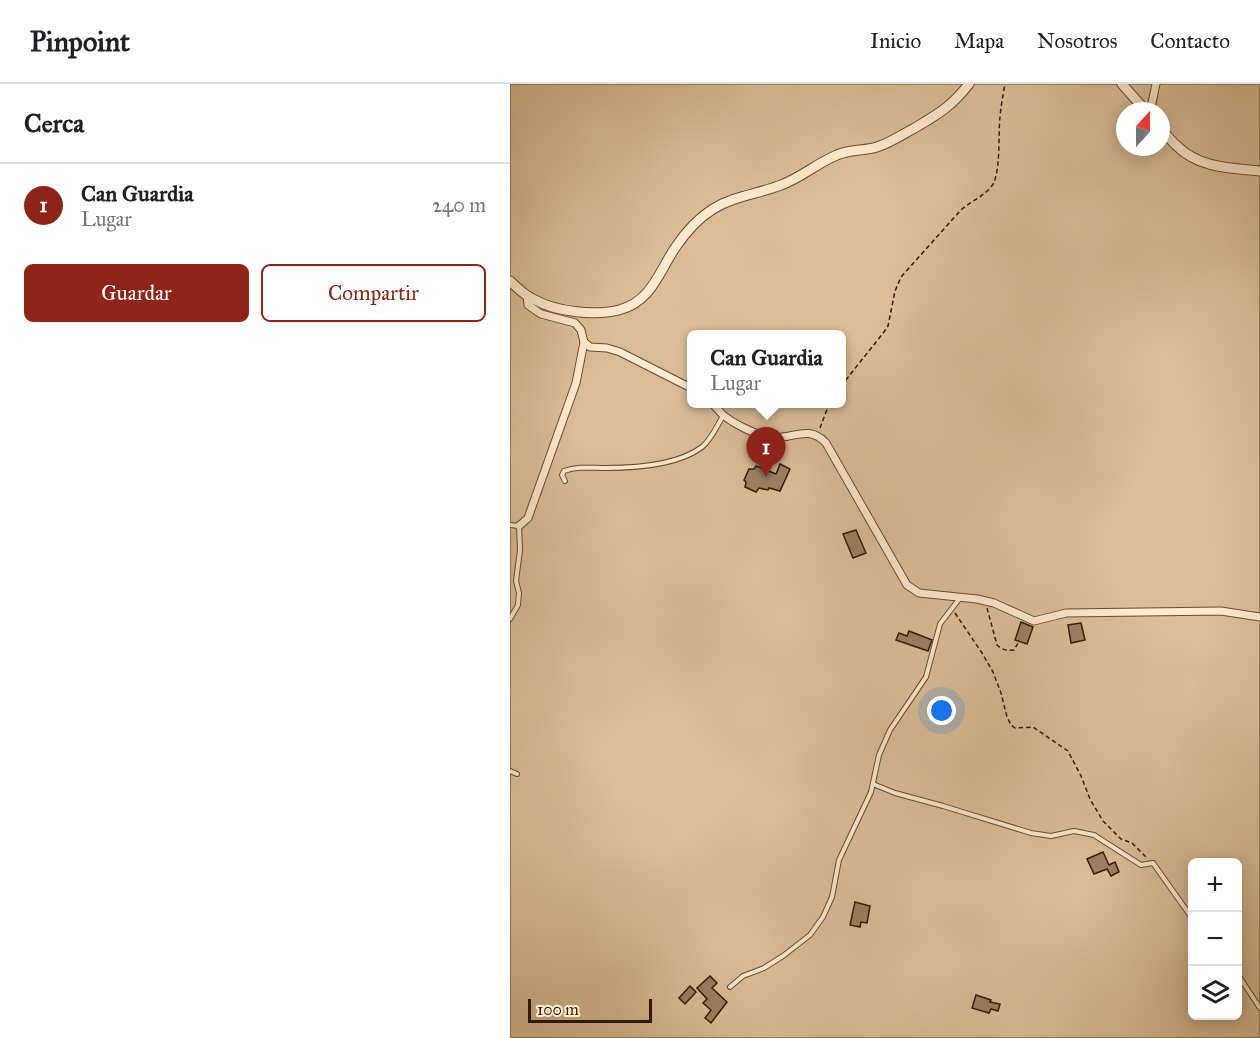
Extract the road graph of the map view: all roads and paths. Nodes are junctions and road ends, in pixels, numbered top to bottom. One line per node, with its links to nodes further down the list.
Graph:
1 (969, 84): 10 (street)
2 (1005, 84): 12 (path)
3 (1122, 84): 5 (street)
4 (1156, 84): 6 (street)
5 (1138, 102)
6 (1152, 102)
7 (1170, 139): 8 (street)
8 (1260, 171)
9 (510, 281): 10 (street)
10 (527, 296): 11 (street)
11 (584, 342): 13 (street); 20 (street)
12 (846, 380)
13 (687, 386)
14 (717, 408): 16 (street)
15 (828, 408): 17 (path)
16 (723, 415): 17 (street); 18 (lane)
17 (818, 435): 21 (street)
18 (565, 481)
19 (510, 525): 20 (lane)
20 (519, 526): 25 (lane)
21 (961, 597): 22 (street); 23 (lane)
22 (982, 600): 24 (street); 26 (path)
23 (952, 609): 29 (lane); 30 (path)
24 (1260, 617)
25 (510, 619)
26 (1018, 643)
27 (510, 771): 28 (lane)
28 (517, 774)
29 (873, 784): 30 (lane); 33 (lane)
30 (1151, 863): 31 (lane)
31 (1188, 912)
32 (1242, 981): 34 (lane)
33 (730, 987)
34 (1260, 1008)

